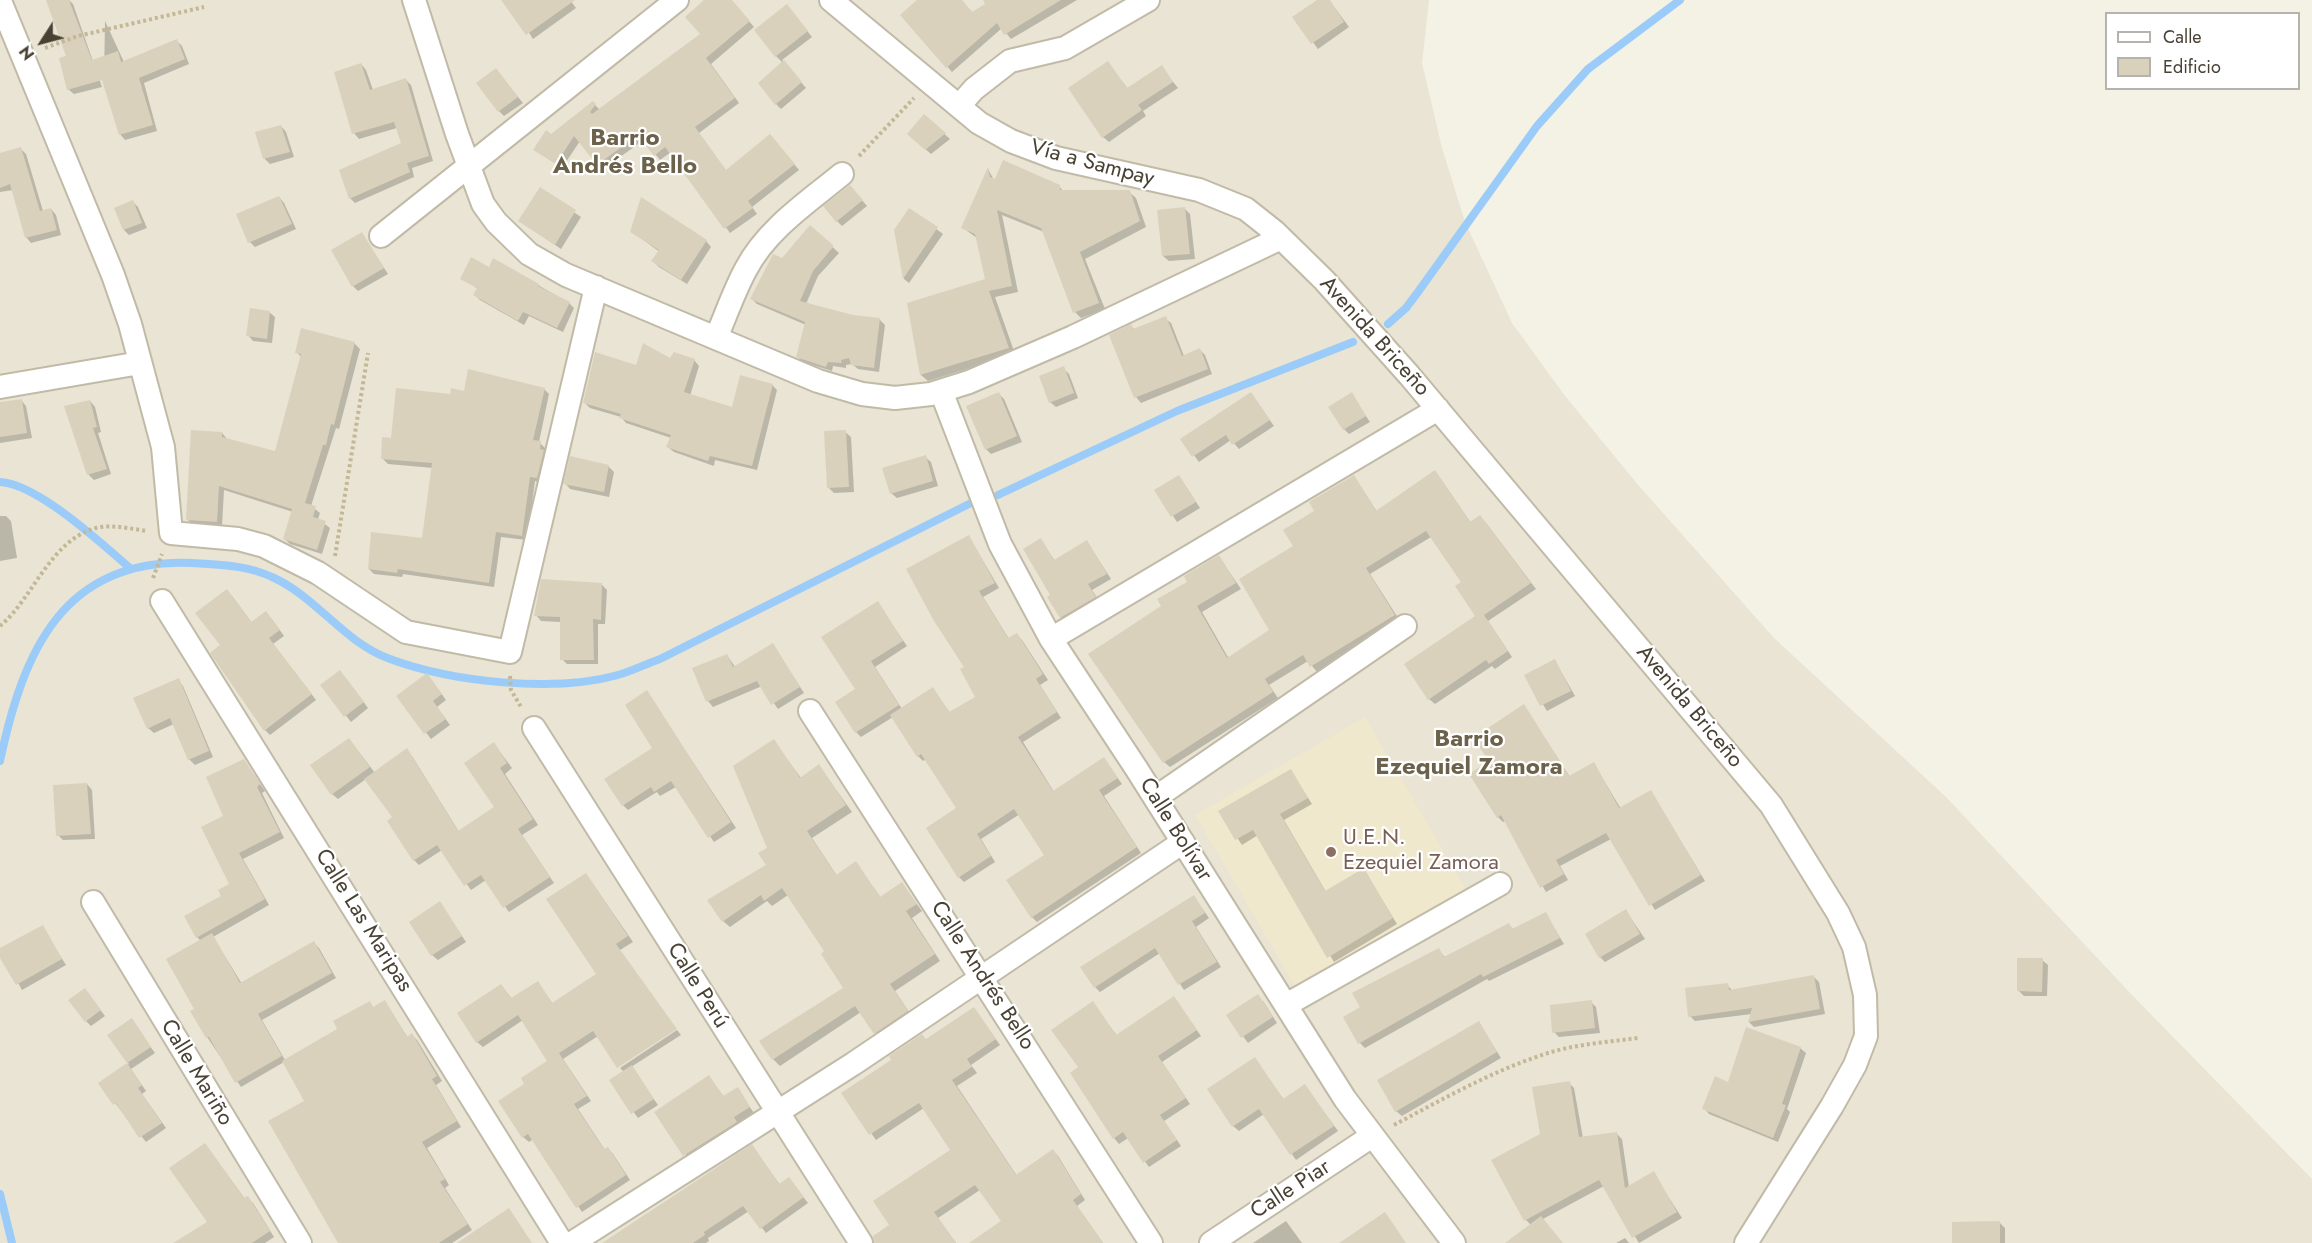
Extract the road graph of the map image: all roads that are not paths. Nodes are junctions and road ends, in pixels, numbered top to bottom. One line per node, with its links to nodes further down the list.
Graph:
1 (414, 0): 7 (street)
2 (677, 0): 7 (street)
3 (831, 0): 6 (street, Vía a Sampay)
4 (1148, 0): 6 (street)
5 (0, 2): 13 (street)
6 (959, 106): 10 (street, Vía a Sampay)
7 (468, 167): 9 (street); 11 (street)
8 (842, 174): 12 (street)
9 (381, 236)
10 (1281, 238): 15 (street); 16 (street, Avenida Briceño)
11 (596, 288): 12 (street); 13 (street)
12 (716, 338): 15 (street)
13 (140, 363): 14 (street)
14 (0, 387)
15 (942, 391): 19 (street, Calle Bolívar)
16 (1438, 409): 19 (street); 37 (street, Avenida Briceño)
17 (162, 601): 31 (street, Calle Las Maripas)
18 (1405, 626): 22 (street)
19 (1052, 639): 22 (street, Calle Bolívar)
20 (810, 711): 26 (street, Calle Andrés Bello)
21 (534, 728): 28 (street, Calle Perú)
22 (1155, 798): 23 (street, Calle Bolívar)
23 (1183, 842): 26 (street); 27 (street, Calle Bolívar)
24 (1500, 884): 27 (street)
25 (93, 902): 30 (street, Calle Mariño)
26 (982, 977): 28 (street); 34 (street, Calle Andrés Bello)
27 (1286, 1005): 29 (street, Calle Bolívar)
28 (777, 1112): 32 (street); 33 (street, Calle Perú)
29 (1372, 1136): 35 (street, Calle Piar); 36 (street, Calle Bolívar)
30 (300, 1243)
31 (562, 1243)
32 (572, 1243)
33 (861, 1243)
34 (1151, 1243)
35 (1211, 1243)
36 (1454, 1243)
37 (1746, 1243)

